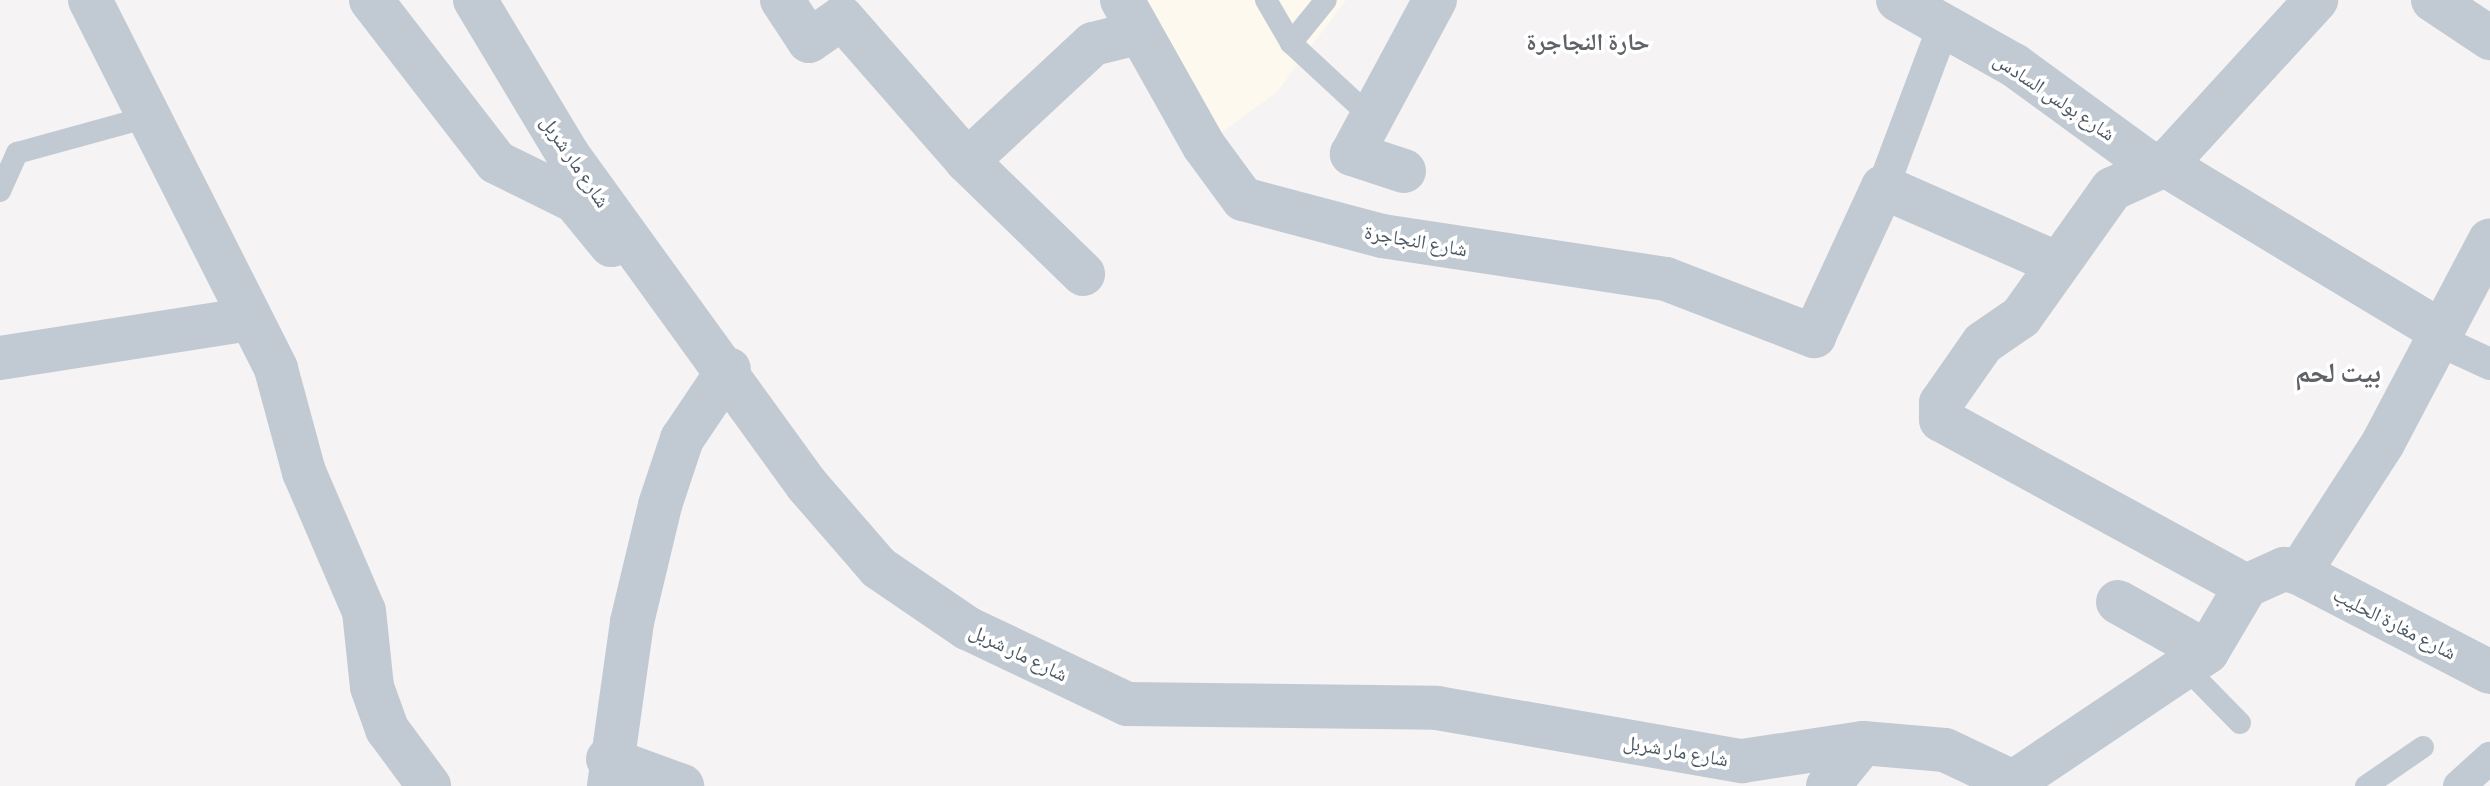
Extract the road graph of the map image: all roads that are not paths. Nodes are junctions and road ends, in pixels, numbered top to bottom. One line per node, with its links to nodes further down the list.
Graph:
1 (90, 0): 15 (street)
2 (371, 0): 25 (street)
3 (475, 0): 25 (street, شارع مار شربل)
4 (782, 0): 17 (street)
5 (1266, 0): 14 (lane)
6 (1326, 0): 14 (lane)
7 (1435, 0): 16 (street)
8 (1898, 0): 12 (street, شارع بولس السادس)
9 (2316, 0): 18 (street)
10 (2433, 0): 13 (street)
11 (1130, 17): 17 (street); 20 (street, شارع النجاجرة)
12 (1943, 27): 18 (street, شارع بولس السادس); 20 (street)
13 (2490, 38)
14 (1291, 43): 16 (lane)
15 (151, 116): 21 (lane); 26 (street)
16 (1372, 118): 19 (street)
17 (967, 161): 24 (street)
18 (2165, 165): 23 (street); 27 (street, شارع بولس السادس)
19 (1404, 171)
20 (1883, 187): 23 (street)
21 (0, 191)
22 (2490, 240): 27 (street)
23 (2056, 263): 32 (street)
24 (1083, 274)
25 (671, 292): 30 (street, شارع مار شربل)
26 (248, 319): 28 (street); 42 (street)
27 (2440, 341): 29 (street); 31 (street)
28 (0, 358)
29 (2490, 364)
30 (729, 369): 37 (street, شارع مار شربل); 40 (street)
31 (2299, 573): 32 (street); 35 (street, شارع مغارة الحليب)
32 (2246, 586): 34 (street)
33 (2118, 602): 34 (street)
34 (2196, 660): 36 (lane); 41 (street)
35 (2490, 672)
36 (2240, 723)
37 (1863, 743): 41 (street, شارع مار شربل); 44 (street)
38 (2423, 747): 45 (lane)
39 (2490, 758): 46 (street)
40 (609, 772): 43 (street)
41 (2018, 784)
42 (429, 786)
43 (682, 786)
44 (1828, 786)
45 (2366, 786)
46 (2459, 786)

